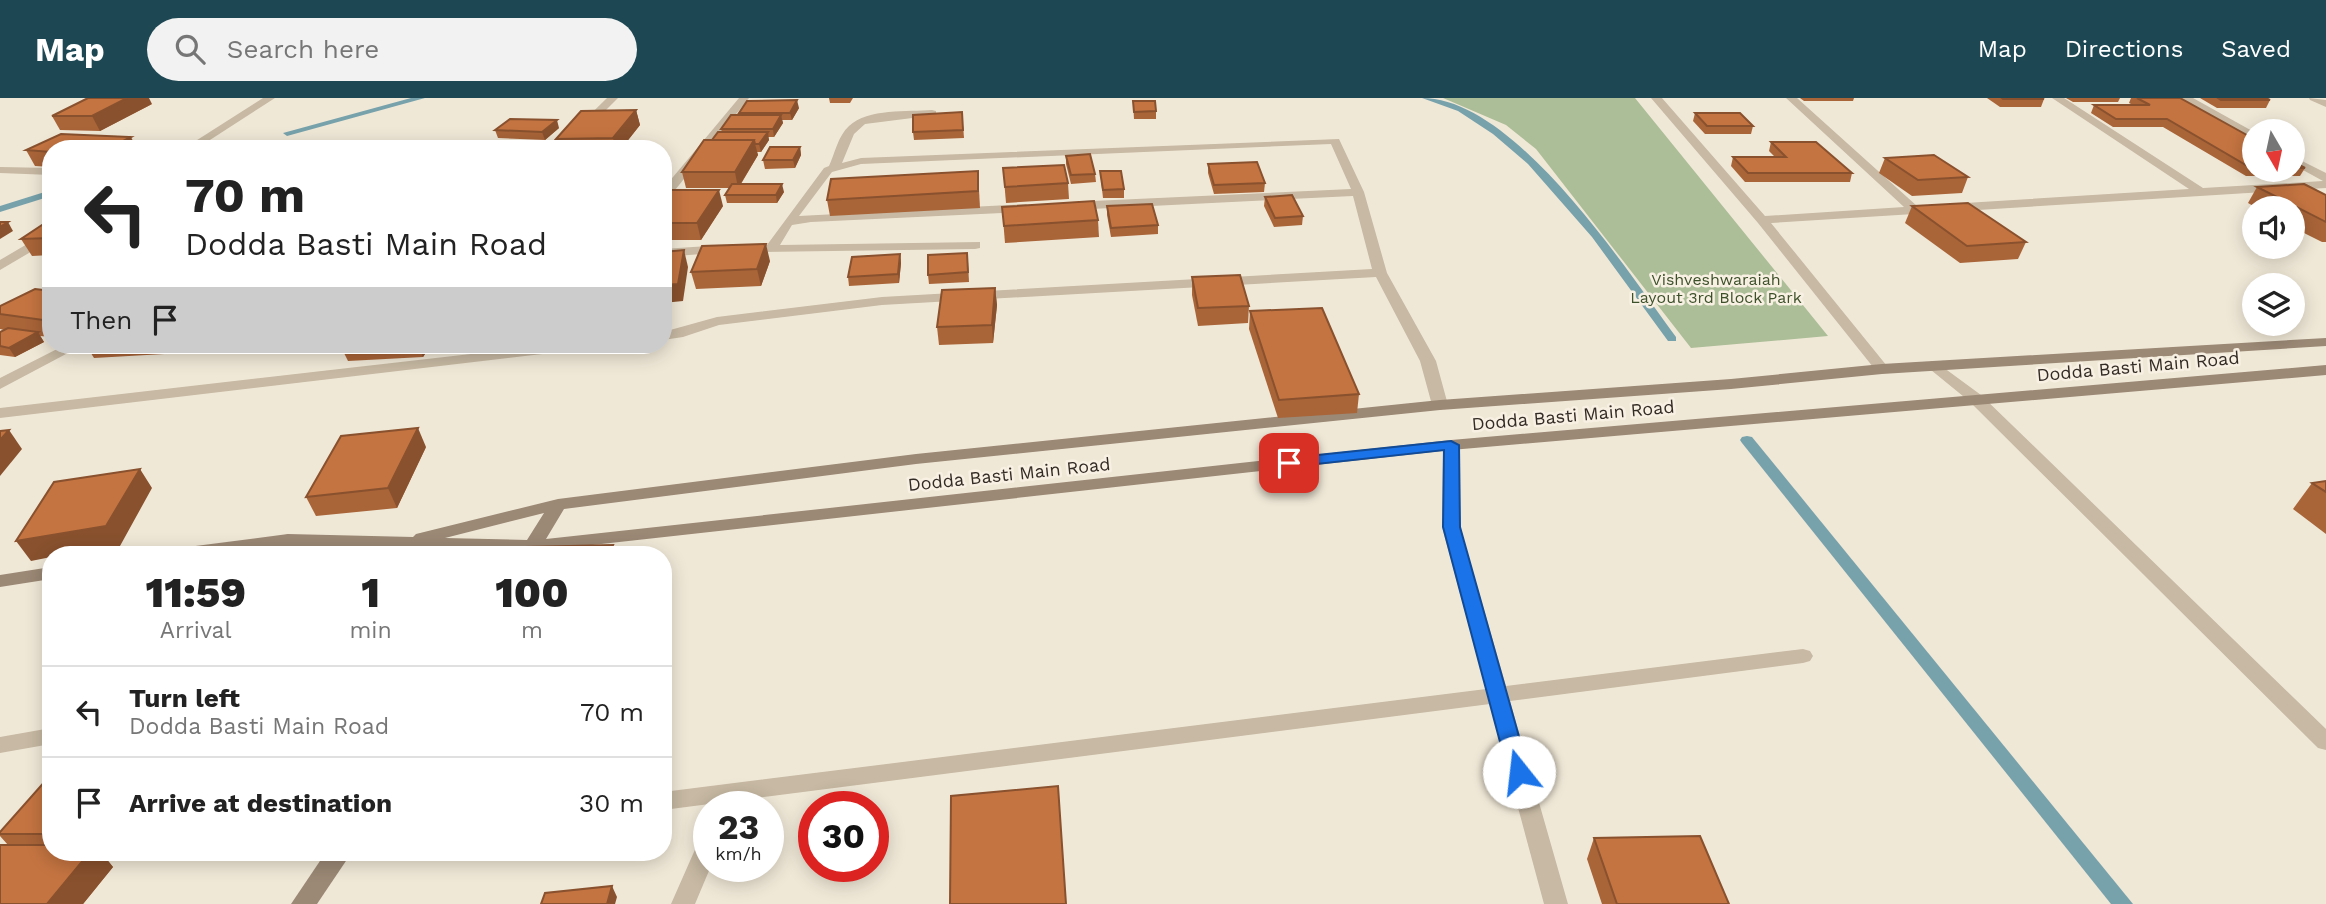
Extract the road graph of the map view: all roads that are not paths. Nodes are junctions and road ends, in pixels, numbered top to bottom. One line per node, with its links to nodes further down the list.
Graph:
1 (270, 98): 12 (street)
2 (613, 98): 13 (street)
3 (744, 98): 20 (street)
4 (1656, 98): 26 (street)
5 (1791, 98): 25 (street)
6 (2057, 98): 22 (street)
7 (2185, 98): 11 (street)
8 (2314, 98): 9 (street)
9 (2326, 104)
10 (932, 113): 14 (street)
11 (2242, 130)
12 (202, 140)
13 (569, 140)
14 (835, 166): 21 (street); 27 (street)
15 (2305, 166): 18 (street)
16 (0, 170): 17 (street)
17 (42, 172)
18 (2326, 178)
19 (2326, 184): 22 (street)
20 (672, 186)
21 (1358, 192): 23 (street); 33 (street)
22 (2201, 192): 25 (street)
23 (1057, 206)
24 (1044, 207): 27 (street)
25 (1914, 210): 26 (street)
26 (1762, 220): 39 (street)
27 (788, 222): 30 (street)
28 (42, 240): 32 (street)
29 (975, 245): 30 (street)
30 (772, 248): 31 (street)
31 (672, 253)
32 (0, 266)
33 (1380, 272): 34 (street); 43 (street)
34 (672, 335)
35 (2326, 342): 38 (street, Dodda Basti Main Road)
36 (58, 354): 41 (street)
37 (508, 354): 44 (street)
38 (1936, 367): 39 (street, Dodda Basti Main Road); 42 (street)
39 (1882, 369): 43 (street, Dodda Basti Main Road)
40 (2326, 370): 42 (street, Dodda Basti Main Road)
41 (0, 384)
42 (1975, 398): 45 (street, Dodda Basti Main Road); 59 (street)
43 (1440, 405): 46 (street, Dodda Basti Main Road)
44 (0, 413)
45 (1451, 445): 53 (street, Dodda Basti Main Road); 57 (street)
46 (558, 503): 48 (street, Dodda Basti Main Road); 52 (street)
47 (288, 540): 48 (street, Dodda Basti Main Road); 49 (street, Dodda Basti Main Road); 50 (street)
48 (399, 544): 51 (street, Dodda Basti Main Road)
49 (242, 546)
50 (282, 546)
51 (443, 546)
52 (532, 546)
53 (565, 546)
54 (42, 574): 55 (street)
55 (0, 581)
56 (1803, 656): 57 (street)
57 (1496, 694): 61 (street); 68 (street)
58 (42, 738): 60 (street)
59 (2326, 742)
60 (0, 745)
61 (784, 793)
62 (672, 801): 63 (street)
63 (693, 801)
64 (334, 861): 66 (street)
65 (693, 881): 67 (street)
66 (303, 904)
67 (683, 904)
68 (1556, 904)

